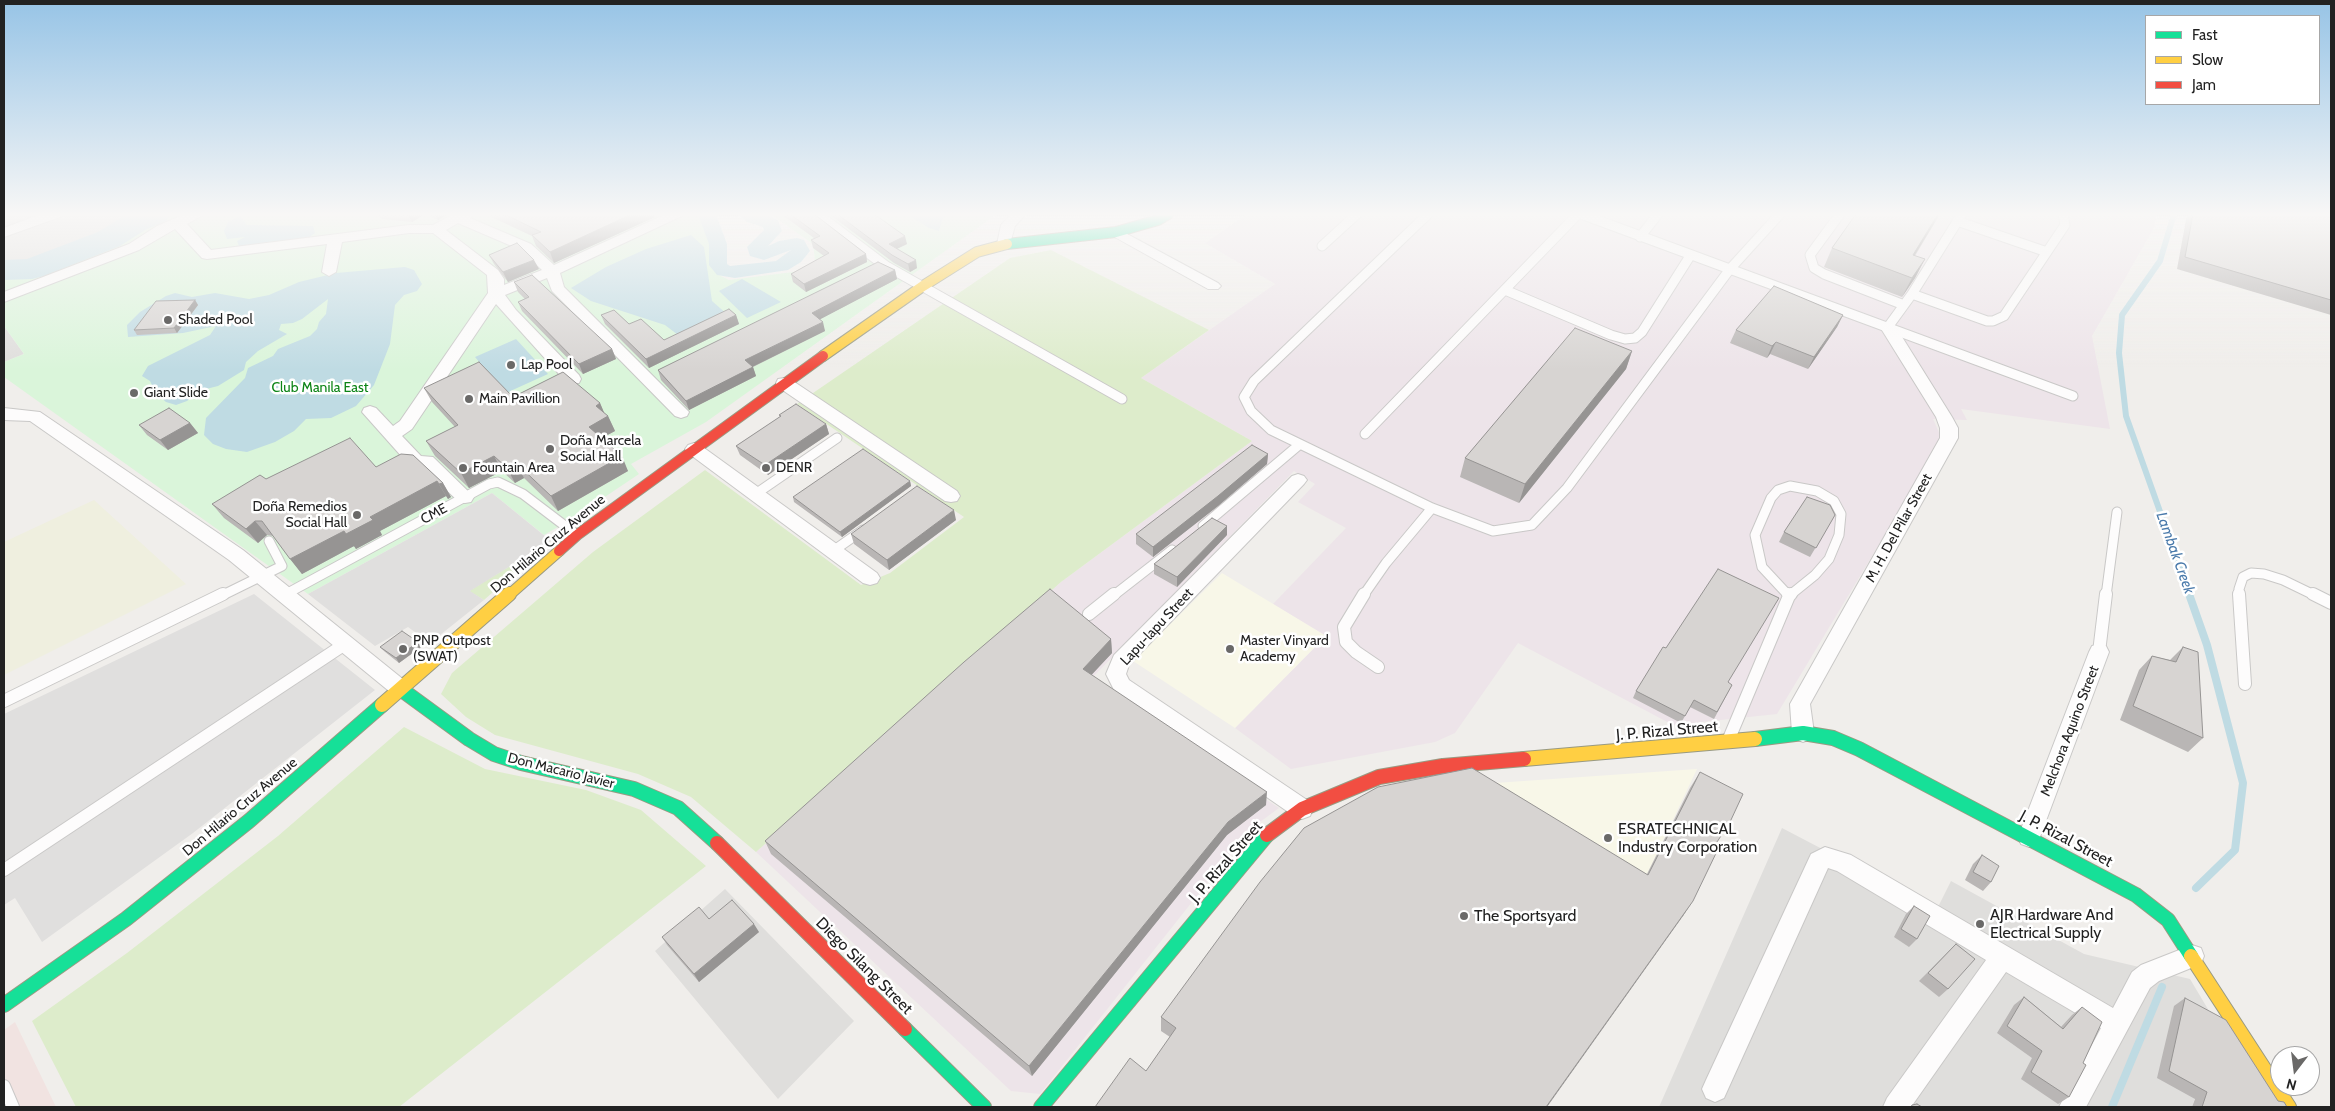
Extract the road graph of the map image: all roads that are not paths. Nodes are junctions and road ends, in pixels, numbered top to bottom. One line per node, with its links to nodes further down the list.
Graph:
1 (85, 266): 27 (street)
2 (330, 266): 21 (street)
3 (484, 266): 25 (street)
4 (546, 266): 20 (street)
5 (563, 266): 20 (street)
6 (879, 266): 19 (street)
7 (888, 266): 22 (lane)
8 (955, 266): 22 (street, Don Hilario Cruz Avenue)
9 (1177, 266): 23 (street)
10 (1374, 266): 42 (lane)
11 (1529, 266): 24 (lane)
12 (1684, 266): 24 (lane)
13 (1720, 266): 18 (lane)
14 (1733, 266): 18 (lane)
15 (1813, 266): 28 (lane)
16 (1930, 266): 26 (lane)
17 (2037, 266): 26 (lane)
18 (1730, 269): 29 (lane); 48 (lane)
19 (865, 270)
20 (552, 271): 25 (street); 31 (street)
21 (329, 272)
22 (923, 286): 33 (street, Don Hilario Cruz Avenue); 35 (lane)
23 (1213, 286)
24 (1505, 290): 39 (lane)
25 (496, 293): 32 (street); 40 (street)
26 (1912, 294): 28 (lane)
27 (4, 297)
28 (1904, 305): 29 (lane)
29 (1888, 327): 34 (lane); 66 (street, M. H. Del Pilar Street)
30 (664, 369): 31 (street)
31 (646, 378): 37 (street)
32 (573, 379)
33 (784, 384): 43 (street, Don Hilario Cruz Avenue); 46 (street)
34 (2073, 396)
35 (1122, 399)
36 (370, 412): 40 (street)
37 (681, 412)
38 (4, 414): 54 (street)
39 (1365, 434)
40 (392, 436): 47 (street)
41 (837, 438): 45 (lane)
42 (1300, 444): 48 (lane); 59 (lane)
43 (694, 449): 45 (street); 51 (street, Don Hilario Cruz Avenue)
44 (1298, 480): 68 (street, Lapu-lapu Street)
45 (757, 493): 53 (street)
46 (952, 496)
47 (464, 497): 51 (lane, CME); 56 (lane, CME)
48 (1432, 508): 62 (lane)
49 (2117, 512): 61 (lane)
50 (867, 526): 53 (lane)
51 (577, 535): 64 (street, Don Hilario Cruz Avenue)
52 (269, 541): 54 (lane)
53 (833, 551): 55 (street)
54 (261, 575): 56 (street); 65 (lane)
55 (870, 578)
56 (286, 594): 60 (street)
57 (1788, 596): 57 (lane); 67 (lane)
58 (2331, 603): 63 (lane)
59 (1089, 614)
60 (345, 644): 64 (street); 71 (lane)
61 (2099, 652): 69 (street, Melchora Aquino Street)
62 (1378, 667)
63 (2245, 684)
64 (402, 690): 70 (street, Don Macario Javier); 74 (street, Don Hilario Cruz Avenue)
65 (4, 701)
66 (1802, 733): 67 (street, J. P. Rizal Street); 69 (street, J. P. Rizal Street)
67 (1728, 742): 68 (street, J. P. Rizal Street)
68 (1302, 809): 80 (street, J. P. Rizal Street)
69 (2029, 837): 73 (street, J. P. Rizal Street)
70 (722, 848): 79 (street, Diego Silang Street)
71 (4, 870)
72 (2003, 956): 75 (street); 77 (street); 81 (street)
73 (2192, 956): 75 (street); 83 (street, J. P. Rizal Street)
74 (4, 1005)
75 (2117, 1024): 82 (street)
76 (4, 1086): 78 (lane)
77 (1715, 1089)
78 (13, 1107)
79 (984, 1107)
80 (1041, 1107)
81 (1896, 1107)
82 (2072, 1107)
83 (2290, 1107)

